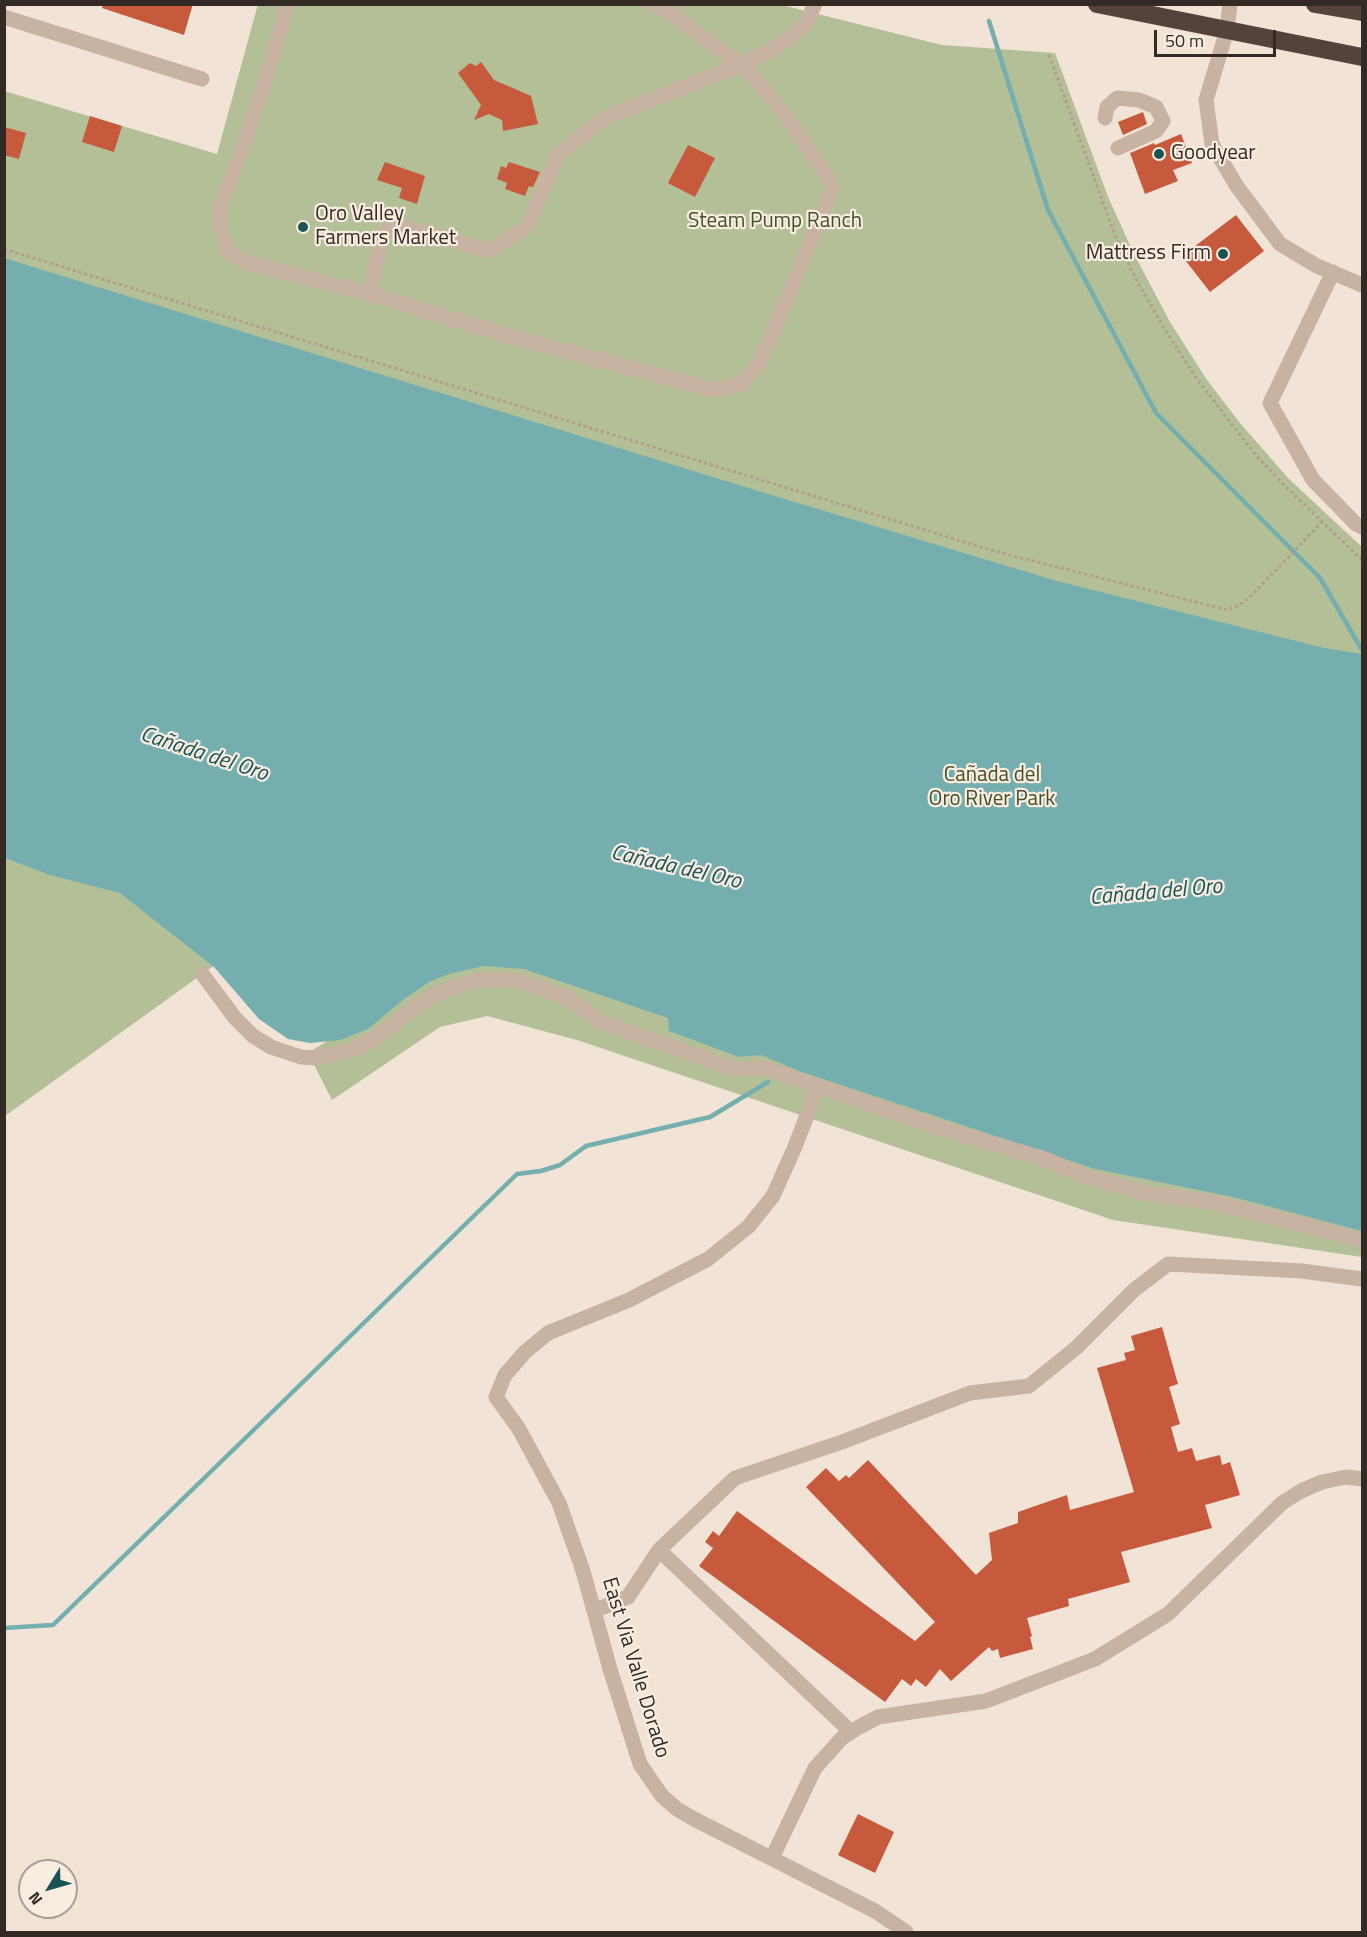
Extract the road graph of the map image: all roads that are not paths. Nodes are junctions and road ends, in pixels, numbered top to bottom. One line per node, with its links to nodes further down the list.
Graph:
1 (288, 4): 17 (street)
2 (652, 4): 11 (street)
3 (815, 4): 11 (street)
4 (1097, 4): 9 (highway)
5 (1230, 4): 9 (street)
6 (1315, 4): 7 (highway)
7 (1362, 12)
8 (4, 17): 12 (street)
9 (1227, 30): 10 (highway); 15 (street)
10 (1362, 57)
11 (741, 65): 17 (street); 17 (street)
12 (202, 79)
13 (1105, 118): 14 (street)
14 (1118, 148)
15 (1333, 272): 16 (street); 18 (street)
16 (1362, 285)
17 (369, 294)
18 (1362, 527)
19 (203, 975): 20 (street)
20 (818, 1087): 21 (street); 25 (street, East Via Valle Dorado)
21 (1362, 1240)
22 (1361, 1279): 24 (street)
23 (1362, 1479): 26 (street)
24 (659, 1550): 25 (street); 26 (street)
25 (594, 1611): 27 (street, East Via Valle Dorado)
26 (851, 1732): 27 (street)
27 (772, 1858): 28 (street, East Via Valle Dorado)
28 (906, 1932)

